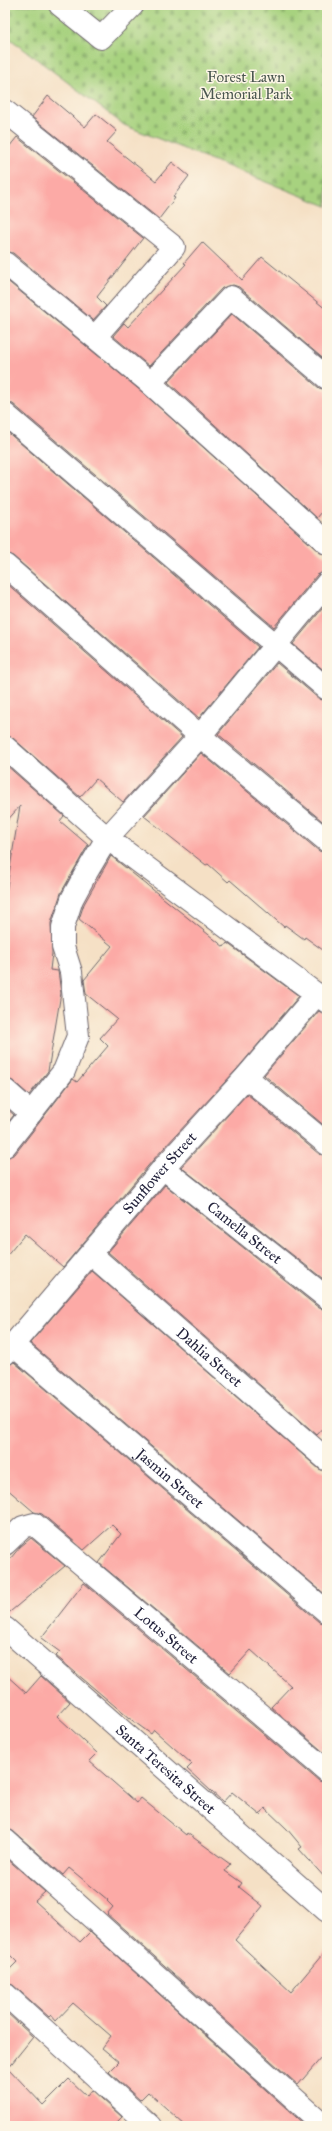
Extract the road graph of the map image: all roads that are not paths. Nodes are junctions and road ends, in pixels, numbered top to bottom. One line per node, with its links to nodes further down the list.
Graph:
1 (60, 5): 2 (street)
2 (133, 5)
3 (5, 111): 5 (street)
4 (5, 263): 5 (street)
5 (95, 337): 7 (street)
6 (327, 378): 7 (street)
7 (150, 383): 9 (street)
8 (5, 414): 12 (street)
9 (327, 543)
10 (5, 565): 14 (street)
11 (327, 583): 12 (street)
12 (275, 646): 13 (street); 14 (street)
13 (327, 689)
14 (200, 736): 16 (street); 17 (street)
15 (5, 747): 16 (street)
16 (107, 838): 18 (street); 21 (street)
17 (327, 841)
18 (322, 998): 19 (street, Sunflower Street)
19 (246, 1077): 22 (street); 24 (street, Sunflower Street)
20 (5, 1090): 21 (street)
21 (32, 1113): 23 (street)
22 (327, 1144)
23 (5, 1146)
24 (163, 1168): 25 (street, Sunflower Street); 26 (street, Camella Street)
25 (91, 1254): 27 (street, Sunflower Street); 28 (street, Dahlia Street)
26 (327, 1298)
27 (9, 1350): 30 (street, Jasmin Street)
28 (327, 1460)
29 (5, 1544): 32 (street, Lotus Street)
30 (327, 1612)
31 (5, 1628): 34 (street, Santa Teresita Street)
32 (327, 1771)
33 (5, 1840): 37 (street)
34 (327, 1911)
35 (5, 1994): 36 (street)
36 (150, 2126)
37 (325, 2126)

